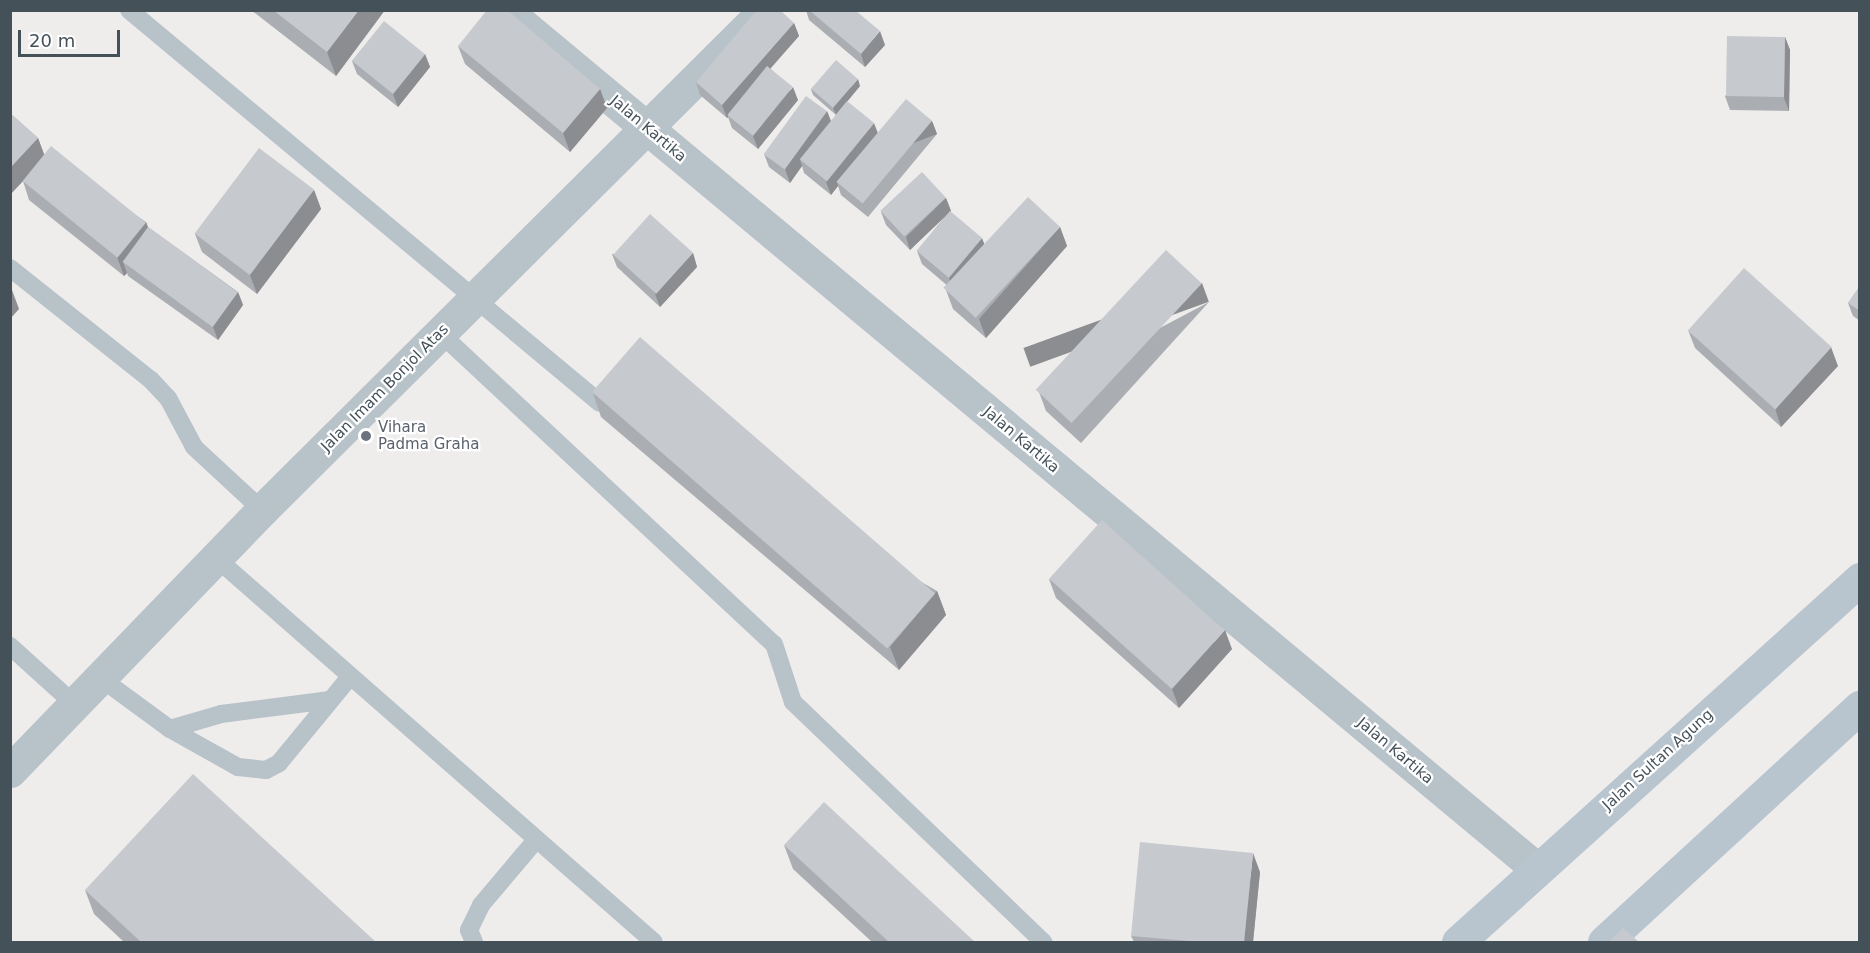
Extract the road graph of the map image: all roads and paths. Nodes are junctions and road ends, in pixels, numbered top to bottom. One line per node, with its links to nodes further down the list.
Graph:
1 (129, 10): 6 (lane)
2 (505, 10): 4 (street, Jalan Kartika)
3 (765, 10): 4 (street, Jalan Imam Bonjol Atas)
4 (647, 128): 6 (street, Jalan Imam Bonjol Atas); 21 (street, Jalan Kartika)
5 (10, 268): 9 (lane)
6 (474, 301): 7 (street, Jalan Imam Bonjol Atas); 8 (lane)
7 (440, 333): 9 (street, Jalan Imam Bonjol Atas); 25 (lane)
8 (600, 403)
9 (262, 510): 10 (street, Jalan Imam Bonjol Atas)
10 (216, 558): 13 (street, Jalan Imam Bonjol Atas); 14 (lane)
11 (1860, 579): 21 (main road, Jalan Sultan Agung)
12 (10, 646): 16 (lane)
13 (99, 677): 16 (street, Jalan Imam Bonjol Atas); 18 (lane)
14 (350, 678): 15 (lane); 20 (lane)
15 (330, 700): 18 (lane); 18 (lane)
16 (74, 703): 19 (street, Jalan Imam Bonjol Atas)
17 (1860, 708): 22 (main road)
18 (170, 729)
19 (10, 771)
20 (536, 840): 23 (lane); 24 (lane)
21 (1537, 869): 26 (main road, Jalan Sultan Agung)
22 (1621, 937)
23 (474, 942)
24 (654, 942)
25 (1043, 942)
26 (1458, 942)

